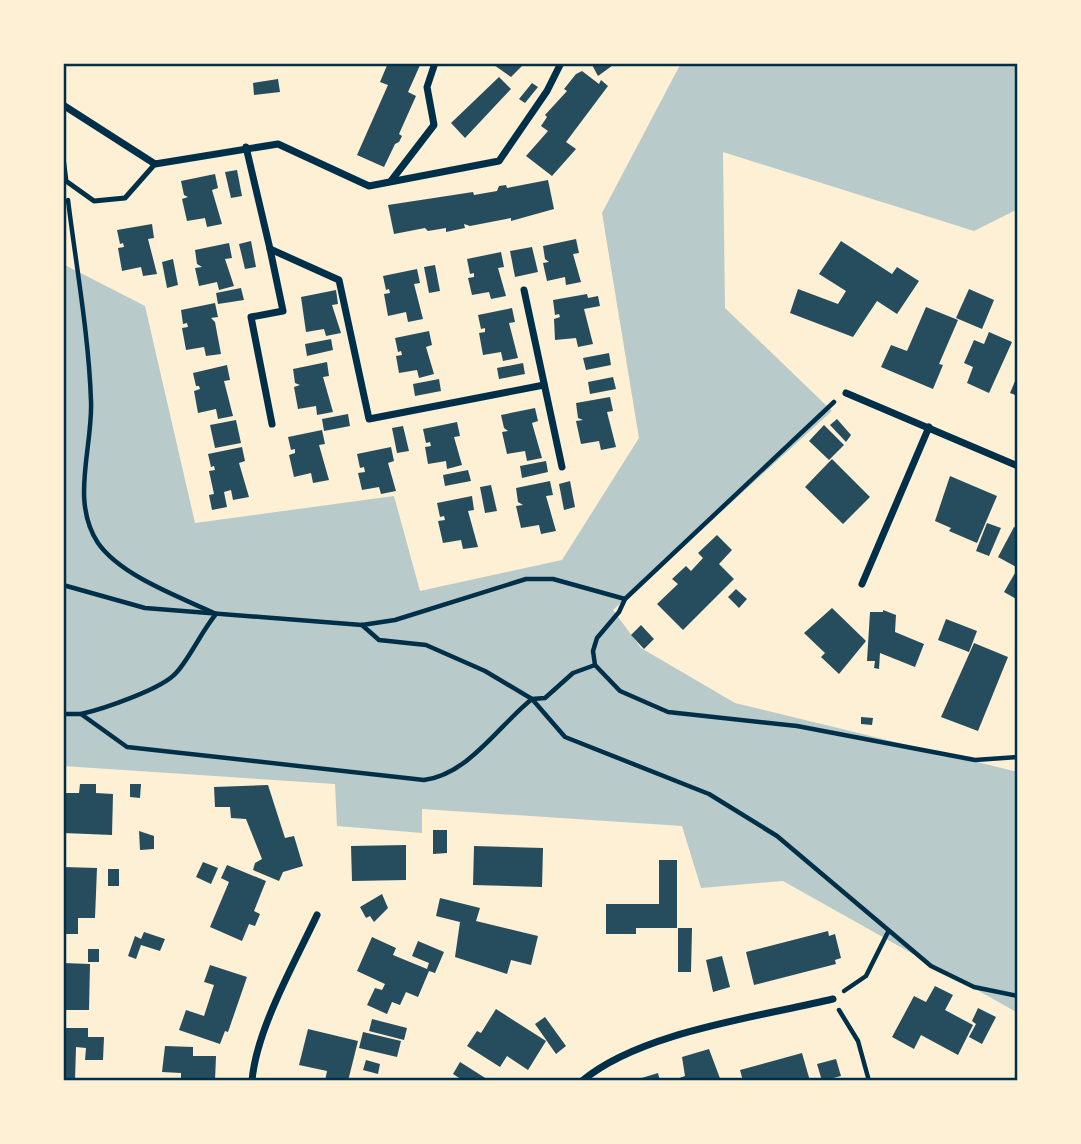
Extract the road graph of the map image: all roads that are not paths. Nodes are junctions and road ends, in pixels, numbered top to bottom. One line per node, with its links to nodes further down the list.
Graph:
1 (435, 63): 7 (street)
2 (561, 63): 7 (street)
3 (63, 106): 6 (street)
4 (246, 147): 6 (street); 7 (street); 8 (street)
5 (63, 157): 6 (lane)
6 (155, 163)
7 (390, 181)
8 (270, 248): 10 (street); 12 (street)
9 (524, 290): 10 (street)
10 (544, 385): 15 (street)
11 (846, 393): 13 (street)
12 (272, 424)
13 (929, 427): 14 (street); 16 (street)
14 (1018, 466)
15 (562, 467)
16 (862, 584)
17 (317, 915): 19 (street)
18 (833, 999): 20 (street)
19 (252, 1081)
20 (582, 1081)

